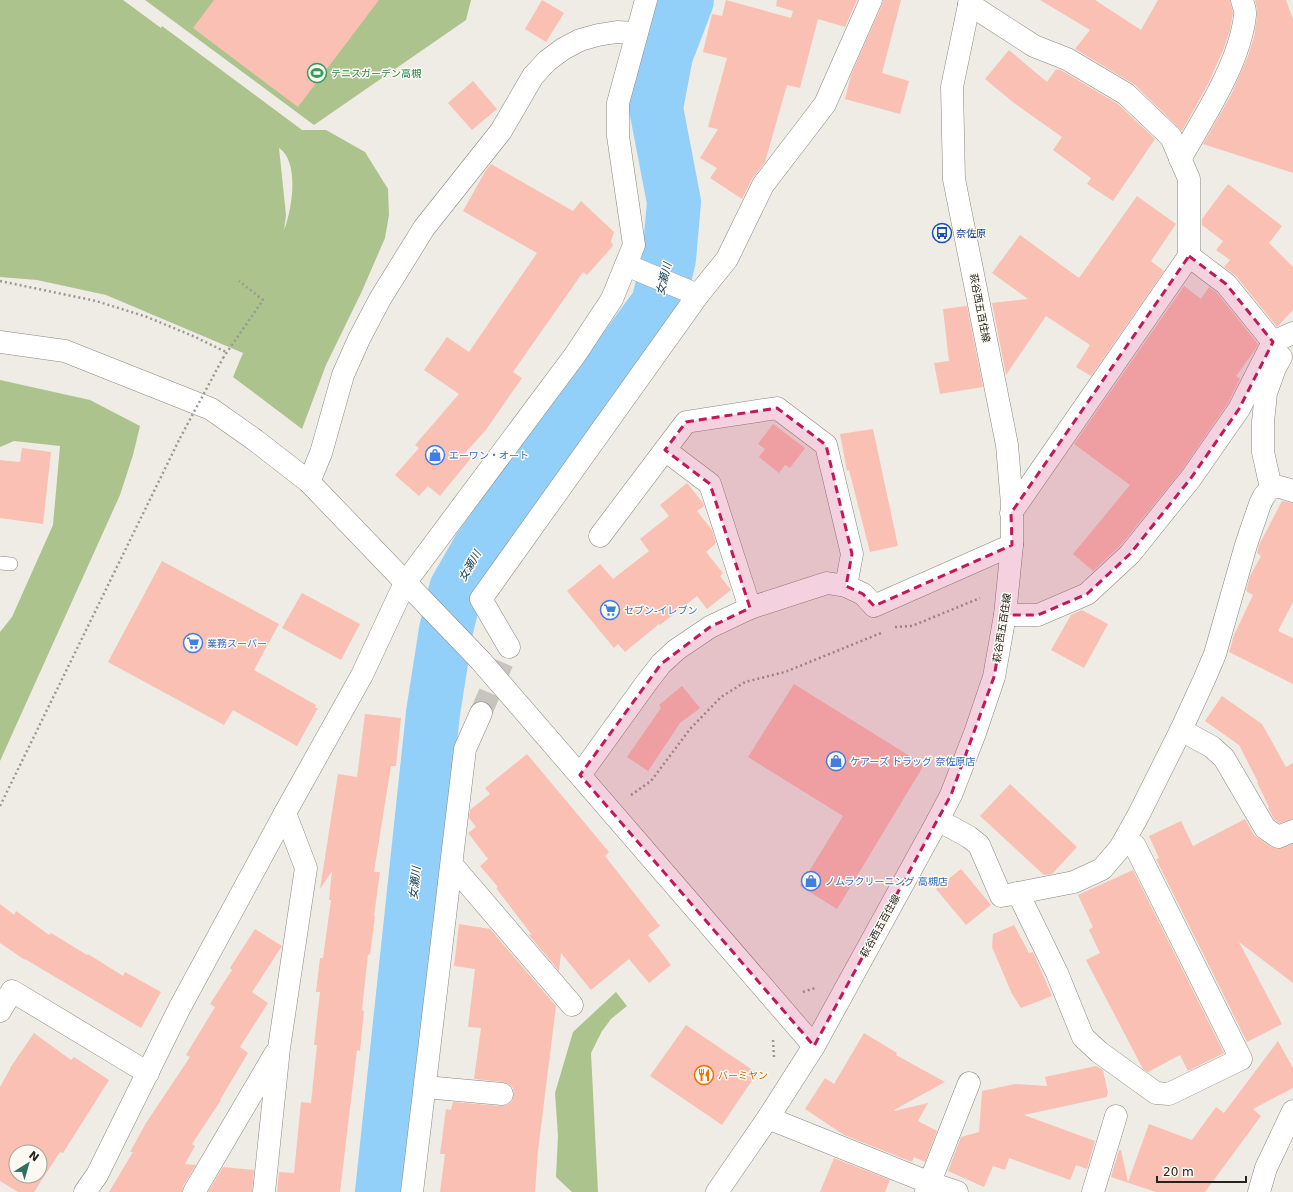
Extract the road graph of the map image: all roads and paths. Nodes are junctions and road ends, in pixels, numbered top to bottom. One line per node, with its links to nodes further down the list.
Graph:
1 (646, 0): 5 (street)
2 (870, 0): 11 (street)
3 (1242, 0): 6 (street)
4 (970, 2): 6 (street); 20 (street, 萩谷西五百住線)
5 (636, 33): 8 (street); 17 (street)
6 (1180, 158): 7 (street)
7 (1189, 256): 13 (street); 20 (street)
8 (626, 265): 11 (street); 23 (street)
9 (0, 281): 15 (path)
10 (239, 281): 15 (path)
11 (698, 295): 28 (street)
12 (1293, 333): 13 (street)
13 (1283, 341): 18 (street); 27 (street)
14 (0, 342): 17 (street)
15 (226, 352): 33 (path, bridge)
16 (665, 450): 21 (street); 24 (street); 26 (street)
17 (309, 482): 23 (street)
18 (1271, 488): 19 (street); 30 (street)
19 (1293, 491)
20 (1011, 513): 22 (street, 萩谷西五百住線)
21 (600, 536)
22 (1012, 545): 24 (street); 25 (street, 萩谷西五百住線)
23 (405, 583): 31 (street); 34 (street)
24 (846, 586): 26 (street)
25 (1008, 586): 27 (street, 萩谷西五百住線); 32 (path)
26 (750, 608): 31 (street)
27 (1005, 615): 35 (street, 萩谷西五百住線)
28 (509, 647)
29 (481, 713): 38 (street)
30 (1182, 730): 36 (street); 37 (street)
31 (580, 775): 45 (street)
32 (628, 798)
33 (0, 806)
34 (285, 813): 46 (street); 47 (street)
35 (938, 820): 39 (street); 45 (street, 萩谷西五百住線)
36 (1293, 831)
37 (1126, 838): 39 (street); 39 (street)
38 (452, 865): 43 (street); 49 (street)
39 (1018, 893)
40 (6, 987): 44 (street); 47 (street)
41 (816, 988): 42 (path)
42 (797, 994)
43 (572, 1005)
44 (0, 1011)
45 (814, 1046): 53 (street, 萩谷西五百住線)
46 (279, 1048): 56 (street); 57 (street)
47 (148, 1073): 55 (street)
48 (969, 1083): 54 (street)
49 (425, 1087): 50 (street); 58 (street)
50 (502, 1094)
51 (1293, 1111): 62 (street)
52 (1116, 1116): 61 (street)
53 (768, 1118): 54 (street); 59 (street, 萩谷西五百住線)
54 (928, 1187): 60 (street)
55 (85, 1192)
56 (194, 1192)
57 (264, 1192)
58 (412, 1192)
59 (717, 1192)
60 (957, 1192)
61 (1093, 1192)
62 (1259, 1192)

